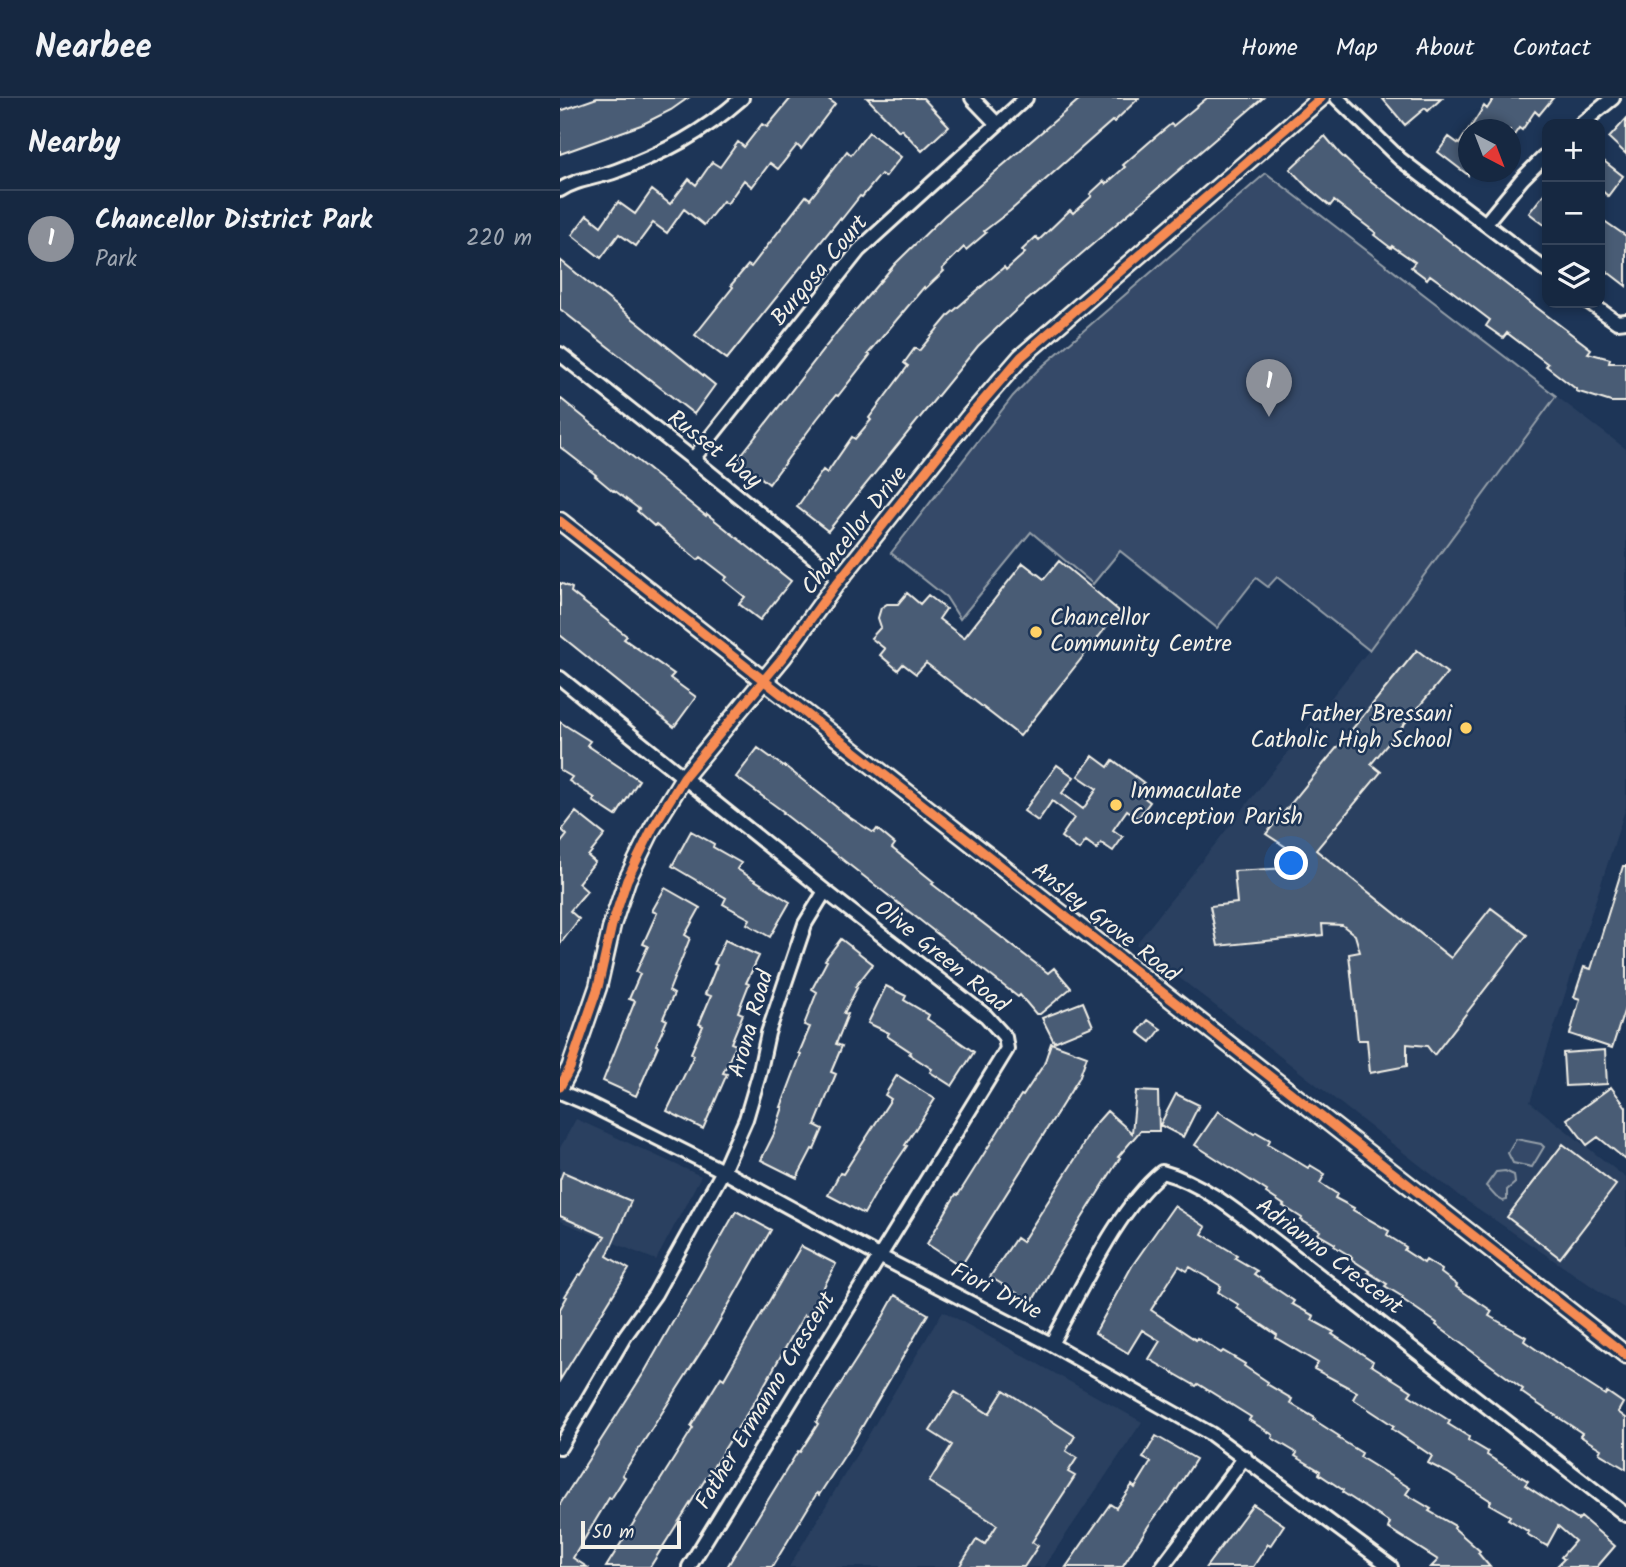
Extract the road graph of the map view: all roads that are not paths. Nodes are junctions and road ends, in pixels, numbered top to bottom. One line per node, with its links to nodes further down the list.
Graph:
1 (741, 98): 10 (street)
2 (972, 98): 8 (street)
3 (1026, 98): 8 (street, Burgosa Court)
4 (1321, 98): 18 (street, Chancellor Drive)
5 (1338, 98): 11 (street)
6 (1613, 98): 7 (street)
7 (1587, 119)
8 (996, 123): 16 (street, Burgosa Court)
9 (1542, 159): 11 (street)
10 (560, 190)
11 (1485, 224): 12 (street)
12 (1542, 267)
13 (1597, 308): 14 (street)
14 (1626, 321)
15 (560, 355): 16 (street, Russet Way)
16 (693, 459): 18 (street, Russet Way)
17 (560, 522): 20 (street, Ansley Grove Road)
18 (840, 579): 20 (street, Chancellor Drive)
19 (560, 678): 21 (street, Olive Green Road)
20 (763, 681): 21 (street, Chancellor Drive); 27 (street, Ansley Grove Road)
21 (684, 778): 22 (street, Olive Green Road); 23 (street, Chancellor Drive)
22 (825, 891): 24 (street, Arona Road); 25 (street, Olive Green Road)
23 (560, 1090): 24 (street, Fiori Drive)
24 (723, 1171): 25 (street, Fiori Drive); 28 (street)
25 (879, 1256): 26 (street, Fiori Drive); 31 (street, Father Ermanno Crescent)
26 (1051, 1344): 29 (street, Fiori Drive); 30 (street, Adrianno Crescent)
27 (1625, 1352)
28 (560, 1447)
29 (1245, 1457): 32 (street); 33 (street, Fiori Drive)
30 (1626, 1515)
31 (689, 1567)
32 (1162, 1567)
33 (1391, 1567)

